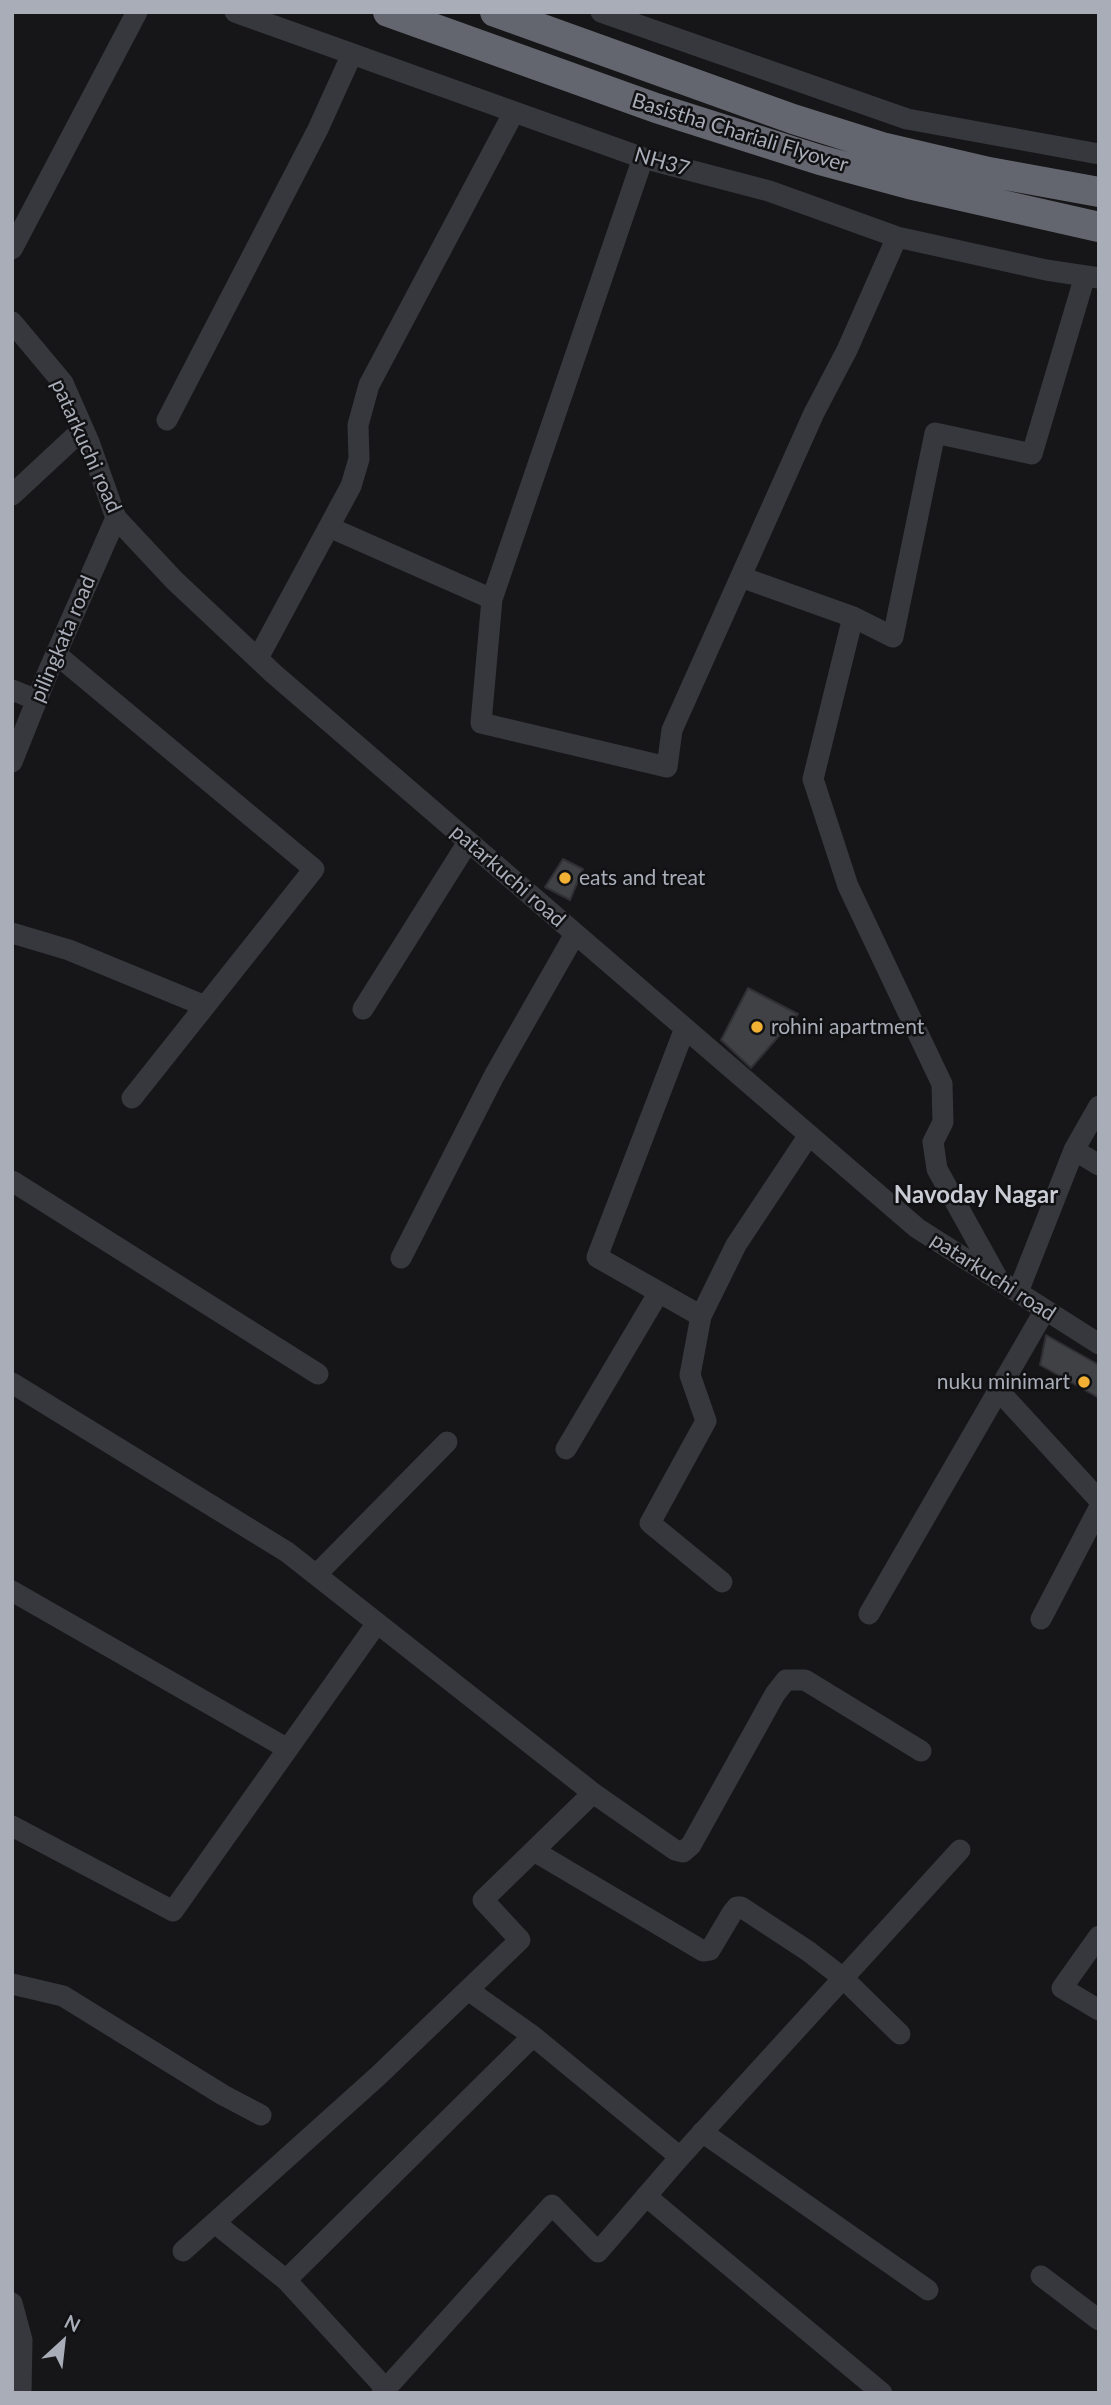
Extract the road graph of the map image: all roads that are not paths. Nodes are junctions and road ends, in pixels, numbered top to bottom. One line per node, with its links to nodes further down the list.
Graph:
1 (136, 12): 14 (street)
2 (235, 12): 7 (street, NH37)
3 (388, 12): 12 (highway, Basistha Chariali Flyover)
4 (495, 12): 11 (highway, Basistha Chariali Flyover)
5 (601, 12): 6 (street)
6 (636, 18): 9 (street)
7 (352, 54): 8 (street, NH37); 17 (street)
8 (514, 111): 10 (street, NH37); 21 (street)
9 (1099, 154)
10 (643, 158): 13 (street, NH37); 23 (street)
11 (1099, 192)
12 (1099, 227)
13 (897, 237): 15 (street, NH37); 22 (street)
14 (12, 249)
15 (1092, 277): 24 (street)
16 (12, 322): 18 (street, patarkuchi road)
17 (167, 420)
18 (83, 429): 19 (street); 20 (street, patarkuchi road)
19 (12, 495)
20 (116, 518): 25 (street, pilingkata road); 26 (street, patarkuchi road)
21 (329, 527): 23 (street); 26 (street)
22 (741, 577): 23 (street); 24 (street)
23 (492, 599)
24 (853, 617): 43 (street)
25 (56, 654): 28 (street, pilingkata road); 33 (street)
26 (258, 659): 30 (street, patarkuchi road)
27 (12, 690): 28 (street)
28 (37, 699): 29 (street, pilingkata road)
29 (12, 762)
30 (468, 842): 32 (street, patarkuchi road); 34 (street)
31 (12, 933): 33 (street)
32 (575, 934): 35 (street, patarkuchi road); 42 (street)
33 (205, 1006): 36 (street)
34 (363, 1009)
35 (685, 1028): 38 (street, patarkuchi road); 44 (street)
36 (132, 1098)
37 (1099, 1106): 39 (street)
38 (809, 1135): 43 (street, patarkuchi road); 46 (street)
39 (1074, 1150): 40 (street); 43 (street)
40 (1099, 1164)
41 (12, 1181): 48 (street)
42 (401, 1258)
43 (1009, 1287): 45 (street, patarkuchi road)
44 (659, 1292): 46 (street); 52 (street)
45 (1045, 1310): 47 (street, patarkuchi road); 50 (street)
46 (701, 1316): 56 (street)
47 (1099, 1344)
48 (318, 1374)
49 (12, 1382): 55 (street)
50 (999, 1391): 53 (street); 58 (street)
51 (447, 1442): 55 (street)
52 (566, 1449)
53 (1099, 1500)
54 (1099, 1508): 59 (street)
55 (316, 1575): 60 (street)
56 (722, 1582)
57 (12, 1591): 61 (street)
58 (869, 1614)
59 (1041, 1619)
60 (377, 1623): 61 (street); 63 (street)
61 (288, 1749): 64 (street)
62 (921, 1751): 63 (street)
63 (593, 1793): 65 (street)
64 (12, 1825)
65 (534, 1850): 68 (street); 70 (street)
66 (960, 1850): 68 (street)
67 (1099, 1936): 71 (street)
68 (843, 1978): 72 (street); 75 (street)
69 (12, 1984): 74 (street)
70 (468, 1990): 73 (street); 78 (street)
71 (1099, 2010)
72 (900, 2034)
73 (534, 2036): 76 (street); 81 (street)
74 (261, 2115)
75 (702, 2132): 76 (street); 82 (street)
76 (680, 2157): 77 (street)
77 (646, 2196): 85 (street); 87 (street)
78 (215, 2223): 79 (street); 81 (street)
79 (183, 2251)
80 (1041, 2276): 84 (street)
81 (286, 2280): 85 (street)
82 (928, 2290)
83 (12, 2303): 86 (street)
84 (1099, 2320)
85 (384, 2391)
86 (21, 2393)
87 (882, 2393)

